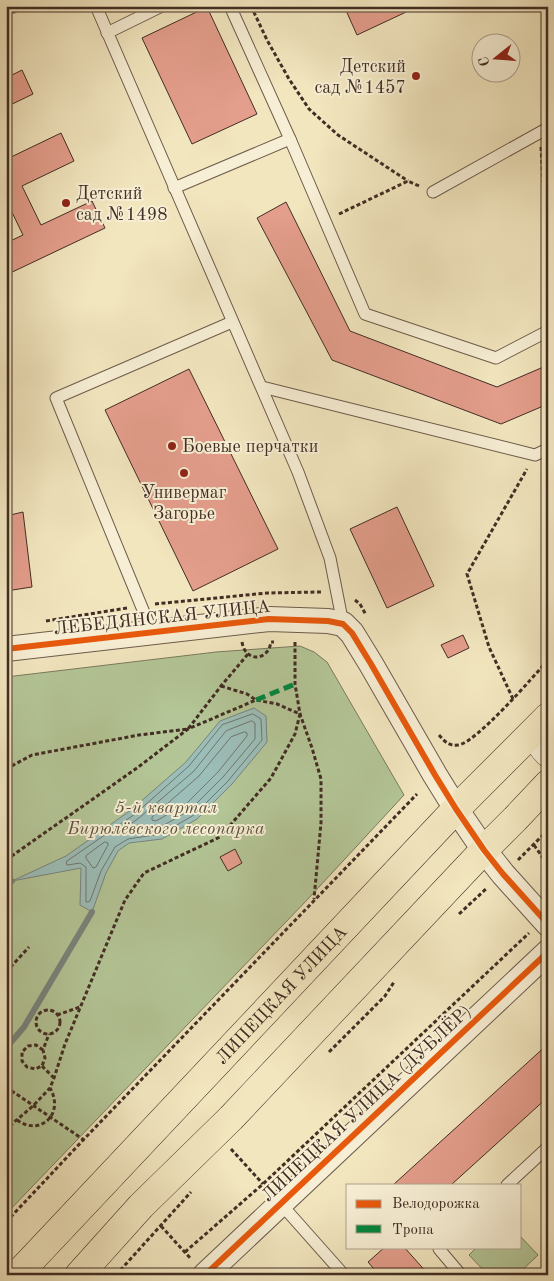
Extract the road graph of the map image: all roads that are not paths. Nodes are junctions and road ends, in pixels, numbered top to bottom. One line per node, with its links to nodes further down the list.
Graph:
1 (96, 6): 4 (lane)
2 (162, 6): 4 (lane)
3 (230, 6): 6 (lane)
4 (107, 33): 7 (lane)
5 (544, 130): 8 (lane)
6 (290, 139): 7 (lane); 10 (lane)
7 (174, 188): 9 (lane)
8 (433, 192)
9 (232, 322): 11 (lane); 14 (lane)
10 (548, 331)
11 (262, 387): 12 (lane); 13 (lane)
12 (548, 449)
13 (342, 624): 14 (street, ЛЕБЕДЯНСКАЯ УЛИЦА); 19 (street)
14 (152, 632): 15 (street, ЛЕБЕДЯНСКАЯ УЛИЦА)
15 (6, 649)
16 (547, 718): 17 (street); 19 (main road, ЛИПЕЦКАЯ УЛИЦА)
17 (548, 753)
18 (548, 784): 20 (main road)
19 (456, 809): 20 (street); 27 (main road, ЛИПЕЦКАЯ УЛИЦА)
20 (484, 850): 21 (street); 28 (main road)
21 (546, 922)
22 (548, 952): 25 (street, ЛИПЕЦКАЯ УЛИЦА (ДУБЛЁР))
23 (548, 1147): 24 (lane)
24 (508, 1184)
25 (281, 1204): 29 (street, ЛИПЕЦКАЯ УЛИЦА (ДУБЛЁР)); 30 (lane)
26 (439, 1248): 31 (lane)
27 (17, 1275)
28 (79, 1275)
29 (205, 1275)
30 (344, 1275)
31 (461, 1275)

